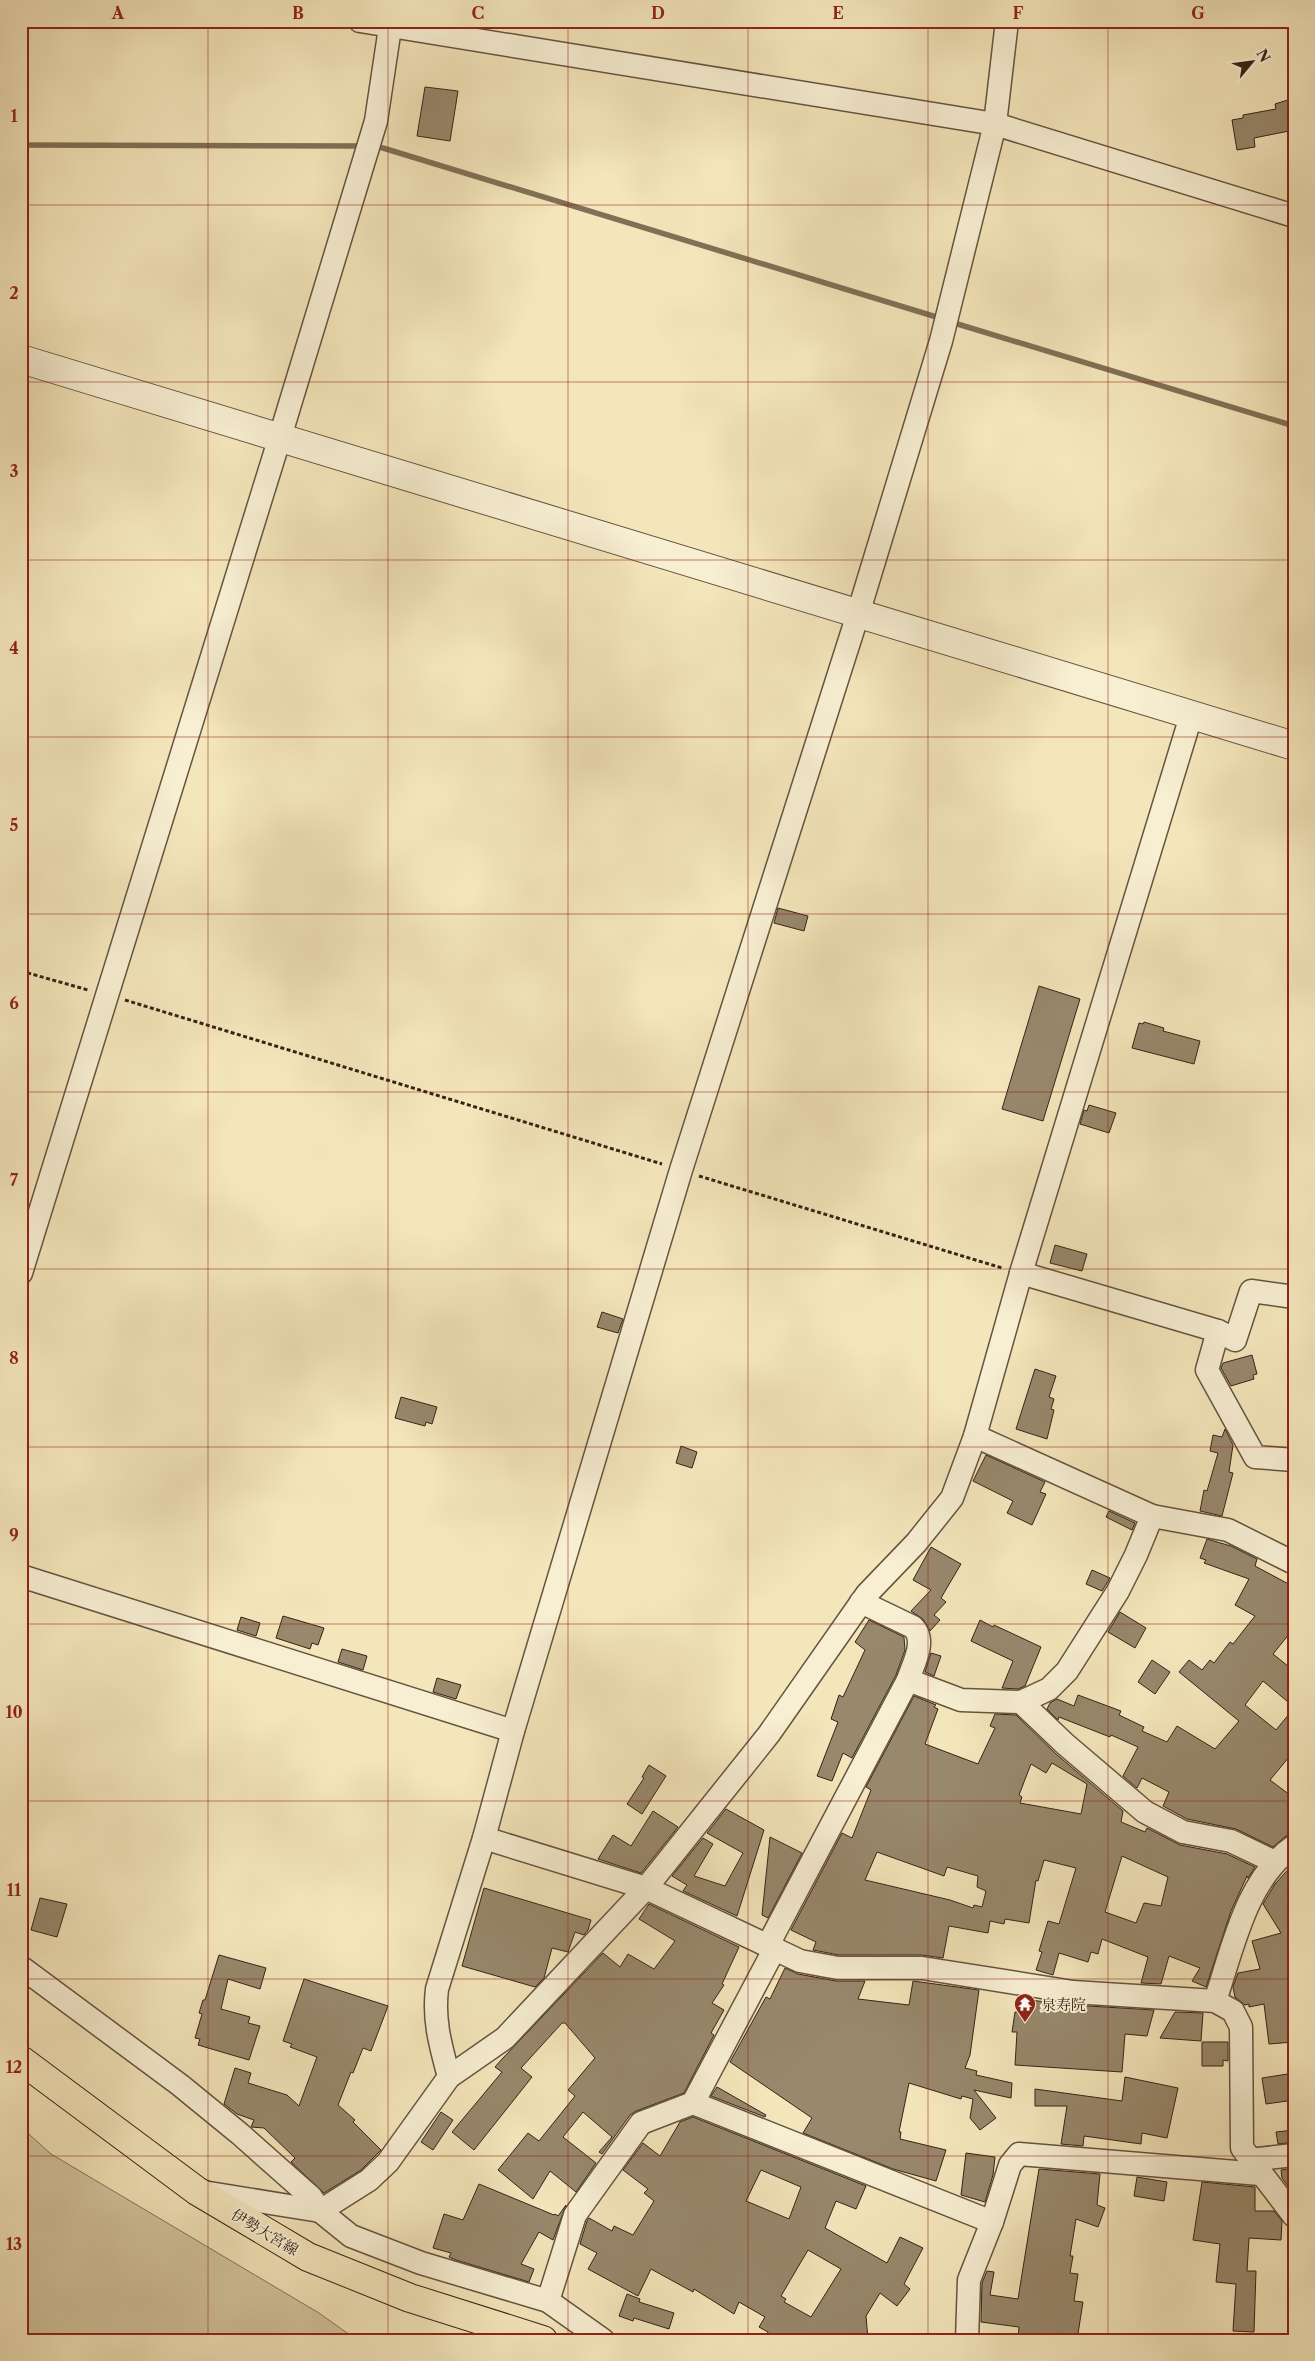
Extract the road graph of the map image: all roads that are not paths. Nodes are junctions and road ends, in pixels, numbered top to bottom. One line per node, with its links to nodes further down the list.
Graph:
1 (360, 21): 3 (street)
2 (1007, 21): 4 (street)
3 (390, 24): 4 (street); 7 (street)
4 (995, 124): 5 (street); 8 (street)
5 (1294, 216)
6 (21, 359): 7 (street)
7 (280, 437): 8 (street); 11 (street)
8 (858, 614): 9 (street); 23 (street)
9 (1191, 716): 10 (street); 12 (street)
10 (1294, 746)
11 (21, 1274)
12 (1021, 1274): 14 (street); 15 (street)
13 (1294, 1297): 14 (street)
14 (1218, 1331): 16 (street)
15 (975, 1436): 17 (street); 20 (street)
16 (1294, 1460)
17 (1152, 1516): 18 (street); 22 (street)
18 (1294, 1563)
19 (21, 1576): 23 (street)
20 (862, 1602): 21 (street); 27 (street)
21 (908, 1680): 22 (street); 28 (street)
22 (1021, 1702): 26 (street)
23 (513, 1731): 24 (street)
24 (484, 1838): 27 (street); 32 (street)
25 (1294, 1846): 26 (street)
26 (1275, 1862): 30 (street)
27 (646, 1888): 28 (street); 32 (street)
28 (772, 1946): 30 (street); 33 (street)
29 (21, 1967): 37 (street)
30 (1215, 2001): 35 (street)
31 (21, 2060): 36 (main road, 伊勢大宮線)
32 (449, 2077): 37 (street)
33 (693, 2103): 39 (street); 40 (street)
34 (1294, 2155): 35 (street)
35 (1255, 2167): 38 (street); 39 (street)
36 (197, 2191): 37 (street); 41 (main road, 伊勢大宮線)
37 (320, 2211): 40 (street)
38 (1294, 2216)
39 (992, 2222): 43 (street)
40 (548, 2301): 42 (street)
41 (543, 2340)
42 (603, 2340)
43 (967, 2340)

